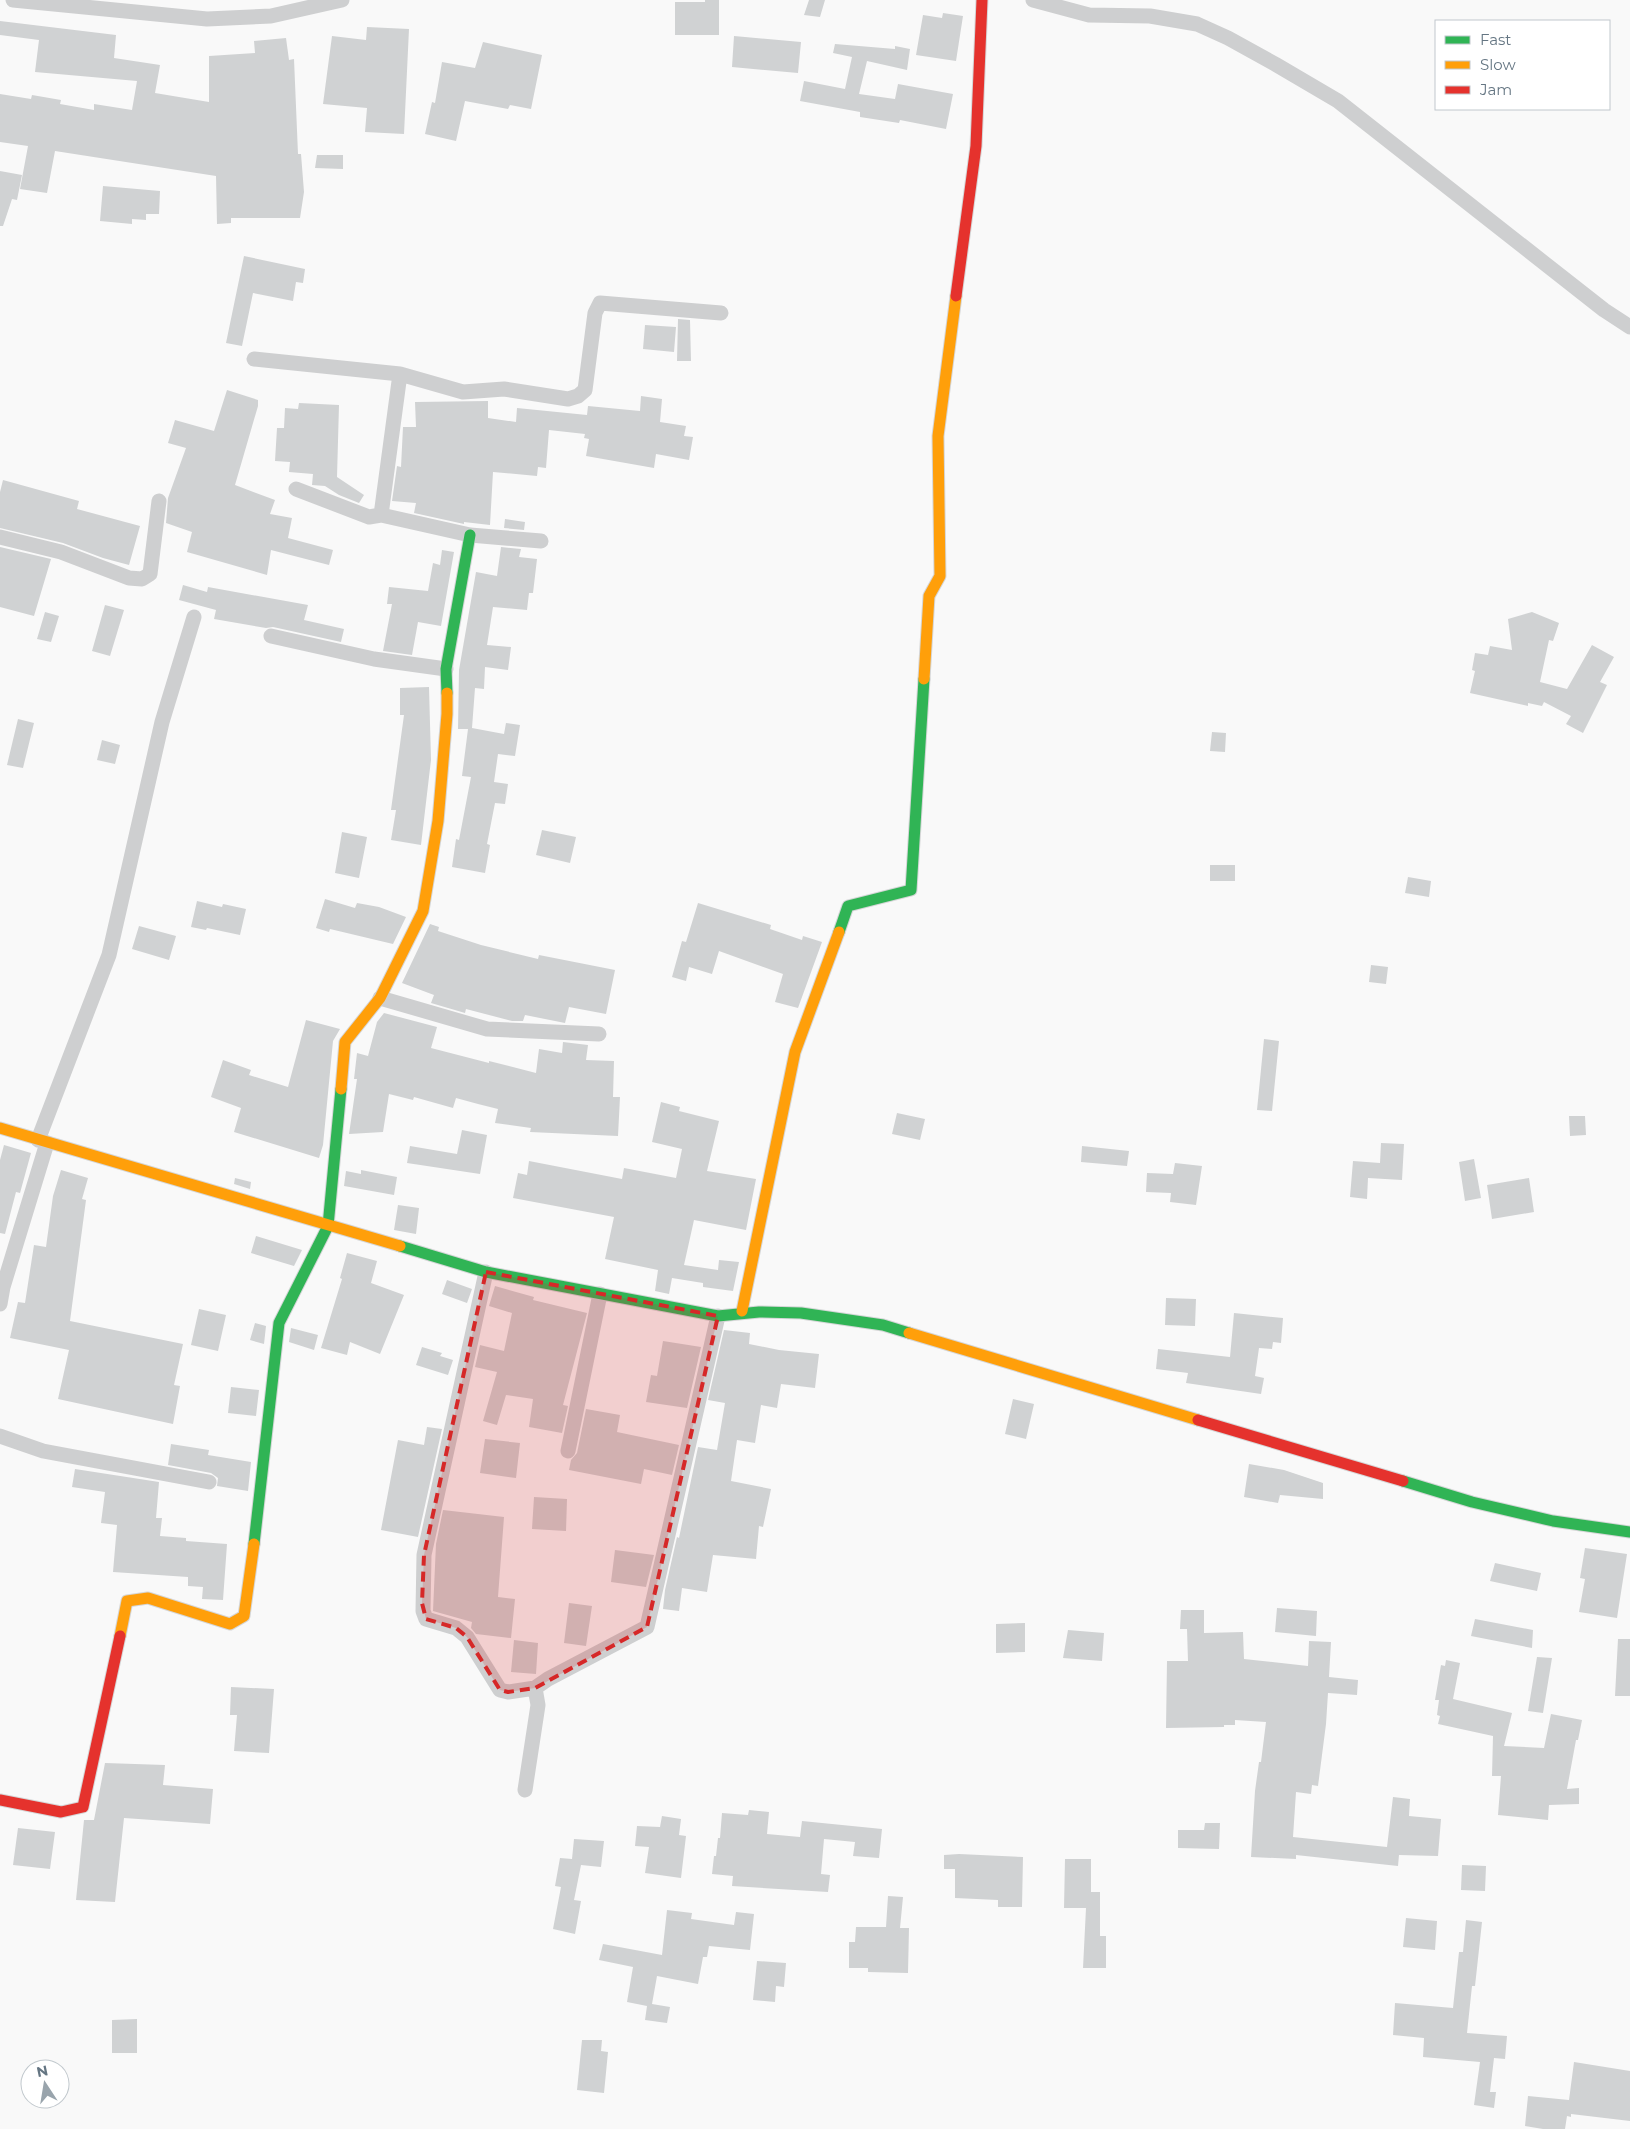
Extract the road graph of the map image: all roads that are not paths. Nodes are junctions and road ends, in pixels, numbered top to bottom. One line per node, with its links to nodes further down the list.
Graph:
1 (13, 0): 2 (street)
2 (342, 0)
3 (982, 0): 27 (street)
4 (1033, 0): 6 (street)
5 (720, 313): 8 (street)
6 (1630, 327)
7 (254, 358): 8 (street)
8 (400, 374): 11 (street)
9 (296, 489): 11 (street)
10 (159, 502): 13 (street)
11 (381, 516): 12 (street)
12 (470, 535): 14 (street); 17 (street)
13 (0, 537)
14 (540, 540)
15 (194, 617): 21 (street)
16 (271, 636): 17 (street)
17 (446, 669): 18 (street)
18 (380, 998): 19 (street); 22 (street)
19 (599, 1034)
20 (0, 1128): 21 (street)
21 (42, 1141): 22 (street); 24 (street)
22 (328, 1226): 23 (street); 35 (street)
23 (486, 1272): 25 (street); 33 (street)
24 (2, 1287): 26 (street)
25 (600, 1294): 28 (street); 30 (street)
26 (0, 1304)
27 (742, 1311): 28 (street); 32 (street)
28 (718, 1316): 33 (street)
29 (0, 1436): 31 (street)
30 (568, 1451)
31 (209, 1482)
32 (1630, 1532)
33 (535, 1688): 34 (street)
34 (525, 1790)
35 (0, 1800)

